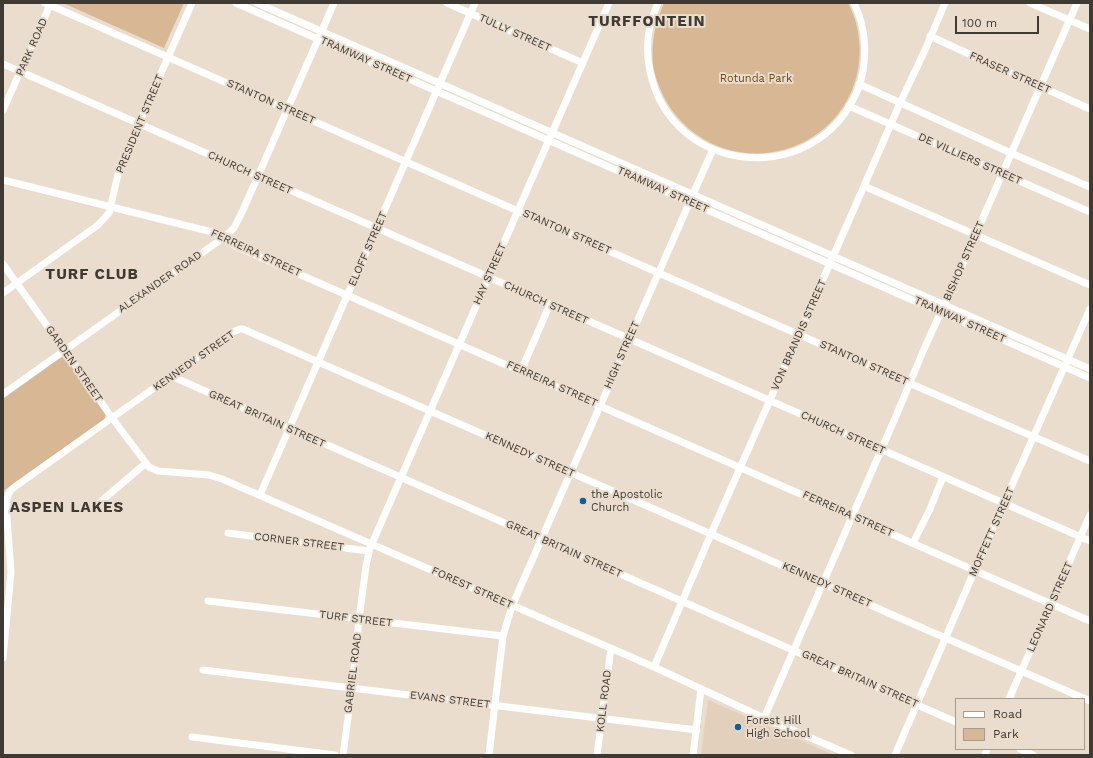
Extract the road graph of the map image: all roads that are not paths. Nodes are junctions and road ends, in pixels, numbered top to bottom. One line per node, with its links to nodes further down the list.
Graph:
1 (192, 3): 22 (street, PRESIDENT STREET)
2 (236, 3): 15 (street, TRAMWAY STREET)
3 (334, 3): 19 (street, ALEXANDER ROAD)
4 (447, 3): 16 (street, TULLY STREET)
5 (475, 3): 16 (street, ELOFF STREET)
6 (609, 3): 23 (street, HAY STREET)
7 (649, 3): 14 (street)
8 (854, 3): 27 (street)
9 (945, 3): 20 (street, VON BRANDIS STREET)
10 (1030, 3): 17 (street)
11 (1077, 3): 17 (street, BISHOP STREET)
12 (48, 4): 22 (street, STANTON STREET); 25 (street, PARK ROAD)
13 (260, 4): 15 (street); 19 (street, TRAMWAY STREET)
14 (657, 5): 41 (street)
15 (258, 12): 21 (street, TRAMWAY STREET)
16 (470, 13): 23 (street, TULLY STREET); 26 (street, ELOFF STREET)
17 (1069, 20): 18 (street); 28 (street, BISHOP STREET)
18 (1090, 29)
19 (322, 31): 21 (street, ALEXANDER ROAD); 26 (street, TRAMWAY STREET)
20 (930, 36): 28 (street, FRASER STREET); 30 (street, VON BRANDIS STREET)
21 (319, 39): 29 (street, TRAMWAY STREET); 33 (street, ALEXANDER ROAD)
22 (168, 57): 33 (street, STANTON STREET); 38 (street, PRESIDENT STREET)
23 (583, 63): 39 (street, HAY STREET)
24 (3, 64): 25 (street, CHURCH STREET)
25 (20, 72): 35 (street, PARK ROAD); 38 (street, CHURCH STREET)
26 (440, 84): 29 (street, ELOFF STREET); 32 (street, TRAMWAY STREET)
27 (859, 84): 30 (street, DE VILLIERS STREET); 31 (street)
28 (1040, 87): 34 (street, FRASER STREET); 42 (street, BISHOP STREET)
29 (437, 91): 36 (street, TRAMWAY STREET); 43 (street, ELOFF STREET)
30 (900, 103): 37 (street, VON BRANDIS STREET); 42 (street, DE VILLIERS STREET)
31 (849, 106): 37 (street, DE VILLIERS STREET); 41 (street)
32 (498, 108): 36 (street); 39 (street, TRAMWAY STREET)
33 (287, 109): 43 (street, STANTON STREET); 47 (street, ALEXANDER ROAD)
34 (1090, 109)
35 (3, 110)
36 (494, 116): 40 (street, TRAMWAY STREET)
37 (891, 124): 46 (street, DE VILLIERS STREET); 49 (street, VON BRANDIS STREET)
38 (139, 125): 47 (street, CHURCH STREET); 52 (street, PRESIDENT STREET)
39 (552, 132): 40 (street, HAY STREET); 44 (street, TRAMWAY STREET)
40 (549, 140): 45 (street, TRAMWAY STREET); 53 (street, HAY STREET)
41 (713, 149): 51 (street, HIGH STREET)
42 (1011, 153): 46 (street, BISHOP STREET); 50 (street, DE VILLIERS STREET)
43 (406, 162): 53 (street, STANTON STREET); 58 (street, ELOFF STREET)
44 (626, 165): 45 (street); 51 (street, TRAMWAY STREET)
45 (623, 173): 51 (street, TRAMWAY STREET)
46 (1002, 173): 54 (street, DE VILLIERS STREET); 60 (street, BISHOP STREET)
47 (258, 176): 58 (street, CHURCH STREET); 61 (street, ALEXANDER ROAD)
48 (3, 180): 52 (street, FERREIRA STREET)
49 (864, 186): 60 (street); 62 (street, VON BRANDIS STREET)
50 (1090, 187)
51 (691, 198): 55 (street, TRAMWAY STREET); 56 (street, TRAMWAY STREET); 65 (street, HIGH STREET)
52 (110, 207): 61 (street, FERREIRA STREET); 67 (street, PRESIDENT STREET)
53 (518, 211): 65 (street, STANTON STREET); 66 (street, HAY STREET)
54 (1090, 212)
55 (735, 213): 56 (street); 57 (street, TRAMWAY STREET)
56 (732, 221): 59 (street, TRAMWAY STREET)
57 (762, 225): 59 (street); 62 (street, TRAMWAY STREET)
58 (376, 228): 66 (street, CHURCH STREET); 71 (street, ELOFF STREET)
59 (759, 233): 64 (street, TRAMWAY STREET)
60 (975, 235): 69 (street); 73 (street, BISHOP STREET)
61 (223, 238): 71 (street, FERREIRA STREET); 79 (street, ALEXANDER ROAD)
62 (833, 256): 64 (street, VON BRANDIS STREET); 68 (street, TRAMWAY STREET)
63 (3, 264): 67 (street, GARDEN STREET)
64 (830, 264): 68 (street, TRAMWAY STREET); 75 (street, VON BRANDIS STREET)
65 (658, 272): 75 (street, STANTON STREET); 77 (street, HIGH STREET)
66 (488, 277): 72 (street, CHURCH STREET); 78 (street, HAY STREET)
67 (16, 283): 70 (street, PRESIDENT STREET); 79 (street, GARDEN STREET)
68 (888, 285): 73 (street, TRAMWAY STREET)
69 (1090, 285)
70 (3, 293)
71 (347, 295): 78 (street, FERREIRA STREET); 81 (street, ELOFF STREET)
72 (550, 304): 77 (street, CHURCH STREET); 84 (street)
73 (943, 309): 76 (street, TRAMWAY STREET); 87 (street, BISHOP STREET)
74 (1090, 309): 80 (street, MOFFETT STREET)
75 (800, 334): 87 (street, STANTON STREET); 89 (street, VON BRANDIS STREET)
76 (1004, 336): 80 (street, TRAMWAY STREET); 82 (street, TRAMWAY STREET)
77 (629, 339): 89 (street, CHURCH STREET); 90 (street, HIGH STREET)
78 (459, 344): 84 (street, FERREIRA STREET); 91 (street, HAY STREET)
79 (65, 350): 88 (street, ALEXANDER ROAD); 92 (street, GARDEN STREET)
80 (1068, 360): 82 (street, MOFFETT STREET); 83 (street, TRAMWAY STREET)
81 (318, 362): 85 (street, KENNEDY STREET); 91 (street, KENNEDY STREET); 93 (street, ELOFF STREET)
82 (1065, 367): 86 (street, TRAMWAY STREET); 94 (street, MOFFETT STREET)
83 (1090, 369)
84 (521, 371): 90 (street, FERREIRA STREET)
85 (171, 376): 92 (street, KENNEDY STREET); 93 (street, GREAT BRITAIN STREET)
86 (1090, 378)
87 (909, 383): 94 (street, STANTON STREET); 95 (street, BISHOP STREET)
88 (3, 394)
89 (770, 400): 95 (street, CHURCH STREET); 98 (street, VON BRANDIS STREET)
90 (600, 406): 98 (street, FERREIRA STREET); 99 (street, HIGH STREET)
91 (430, 411): 99 (street, KENNEDY STREET); 100 (street, HAY STREET)
92 (112, 418): 97 (street, GARDEN STREET); 104 (street, KENNEDY STREET)
93 (289, 429): 100 (street, GREAT BRITAIN STREET); 102 (street, ELOFF STREET)
94 (1034, 437): 96 (street, STANTON STREET); 105 (street, MOFFETT STREET)
95 (881, 449): 101 (street, CHURCH STREET); 107 (street, BISHOP STREET)
96 (1090, 461)
97 (146, 463): 102 (street, FOREST STREET); 103 (street)
98 (741, 467): 107 (street, FERREIRA STREET); 109 (street, VON BRANDIS STREET)
99 (570, 472): 109 (street, KENNEDY STREET); 111 (street, HIGH STREET)
100 (400, 477): 111 (street, GREAT BRITAIN STREET); 114 (street, HAY STREET)
101 (943, 477): 105 (street, CHURCH STREET); 113 (street)
102 (260, 495): 114 (street, FOREST STREET)
103 (99, 503)
104 (5, 504): 117 (street)
105 (1004, 504): 110 (street, CHURCH STREET); 115 (street, MOFFETT STREET)
106 (1090, 514): 110 (street, LEONARD STREET)
107 (852, 516): 113 (street, FERREIRA STREET); 116 (street, BISHOP STREET)
108 (228, 533): 114 (street, CORNER STREET)
109 (711, 534): 116 (street, KENNEDY STREET); 119 (street, VON BRANDIS STREET)
110 (1080, 537): 112 (street, CHURCH STREET); 120 (street, LEONARD STREET)
111 (541, 539): 119 (street, GREAT BRITAIN STREET); 121 (street, HIGH STREET)
112 (1090, 541)
113 (914, 543): 115 (street, FERREIRA STREET)
114 (370, 548): 121 (street, FOREST STREET); 122 (street, GABRIEL ROAD)
115 (975, 570): 120 (street, FERREIRA STREET); 125 (street, MOFFETT STREET)
116 (822, 583): 125 (street, KENNEDY STREET); 127 (street, BISHOP STREET)
117 (6, 592): 128 (street)
118 (208, 601): 122 (street, TURF STREET)
119 (682, 601): 127 (street, GREAT BRITAIN STREET); 129 (street, VON BRANDIS STREET)
120 (1051, 604): 123 (street, FERREIRA STREET); 131 (street, LEONARD STREET)
121 (512, 606): 124 (street, HIGH STREET); 126 (street, FOREST STREET)
122 (359, 619): 124 (street, TURF STREET); 132 (street, GABRIEL ROAD)
123 (1090, 621)
124 (503, 636): 137 (street, HIGH STREET)
125 (946, 637): 131 (street, KENNEDY STREET); 136 (street, MOFFETT STREET)
126 (611, 648): 129 (street, FOREST STREET); 138 (street, KOLL ROAD)
127 (794, 650): 136 (street, GREAT BRITAIN STREET); 139 (street, BISHOP STREET)
128 (3, 658)
129 (654, 667): 133 (street, FOREST STREET)
130 (202, 670): 132 (street, EVANS STREET)
131 (1022, 670): 134 (street, LEONARD STREET); 135 (street, KENNEDY STREET)
132 (352, 688): 137 (street, EVANS STREET); 145 (street, GABRIEL ROAD)
133 (701, 689): 139 (street, FOREST STREET); 141 (street)
134 (1009, 698)
135 (1090, 700)
136 (917, 704): 140 (street, GREAT BRITAIN STREET); 150 (street, MOFFETT STREET)
137 (495, 705): 138 (street, EVANS STREET); 146 (street, HIGH STREET)
138 (601, 718): 141 (street, EVANS STREET); 147 (street, KOLL ROAD)
139 (764, 718): 149 (street, FOREST STREET)
140 (955, 722)
141 (696, 730): 148 (street)
142 (192, 737): 144 (street)
143 (1022, 750): 151 (street)
144 (335, 755)
145 (343, 755)
146 (489, 755)
147 (597, 755)
148 (694, 755)
149 (851, 755)
150 (895, 755)
151 (1033, 755)

